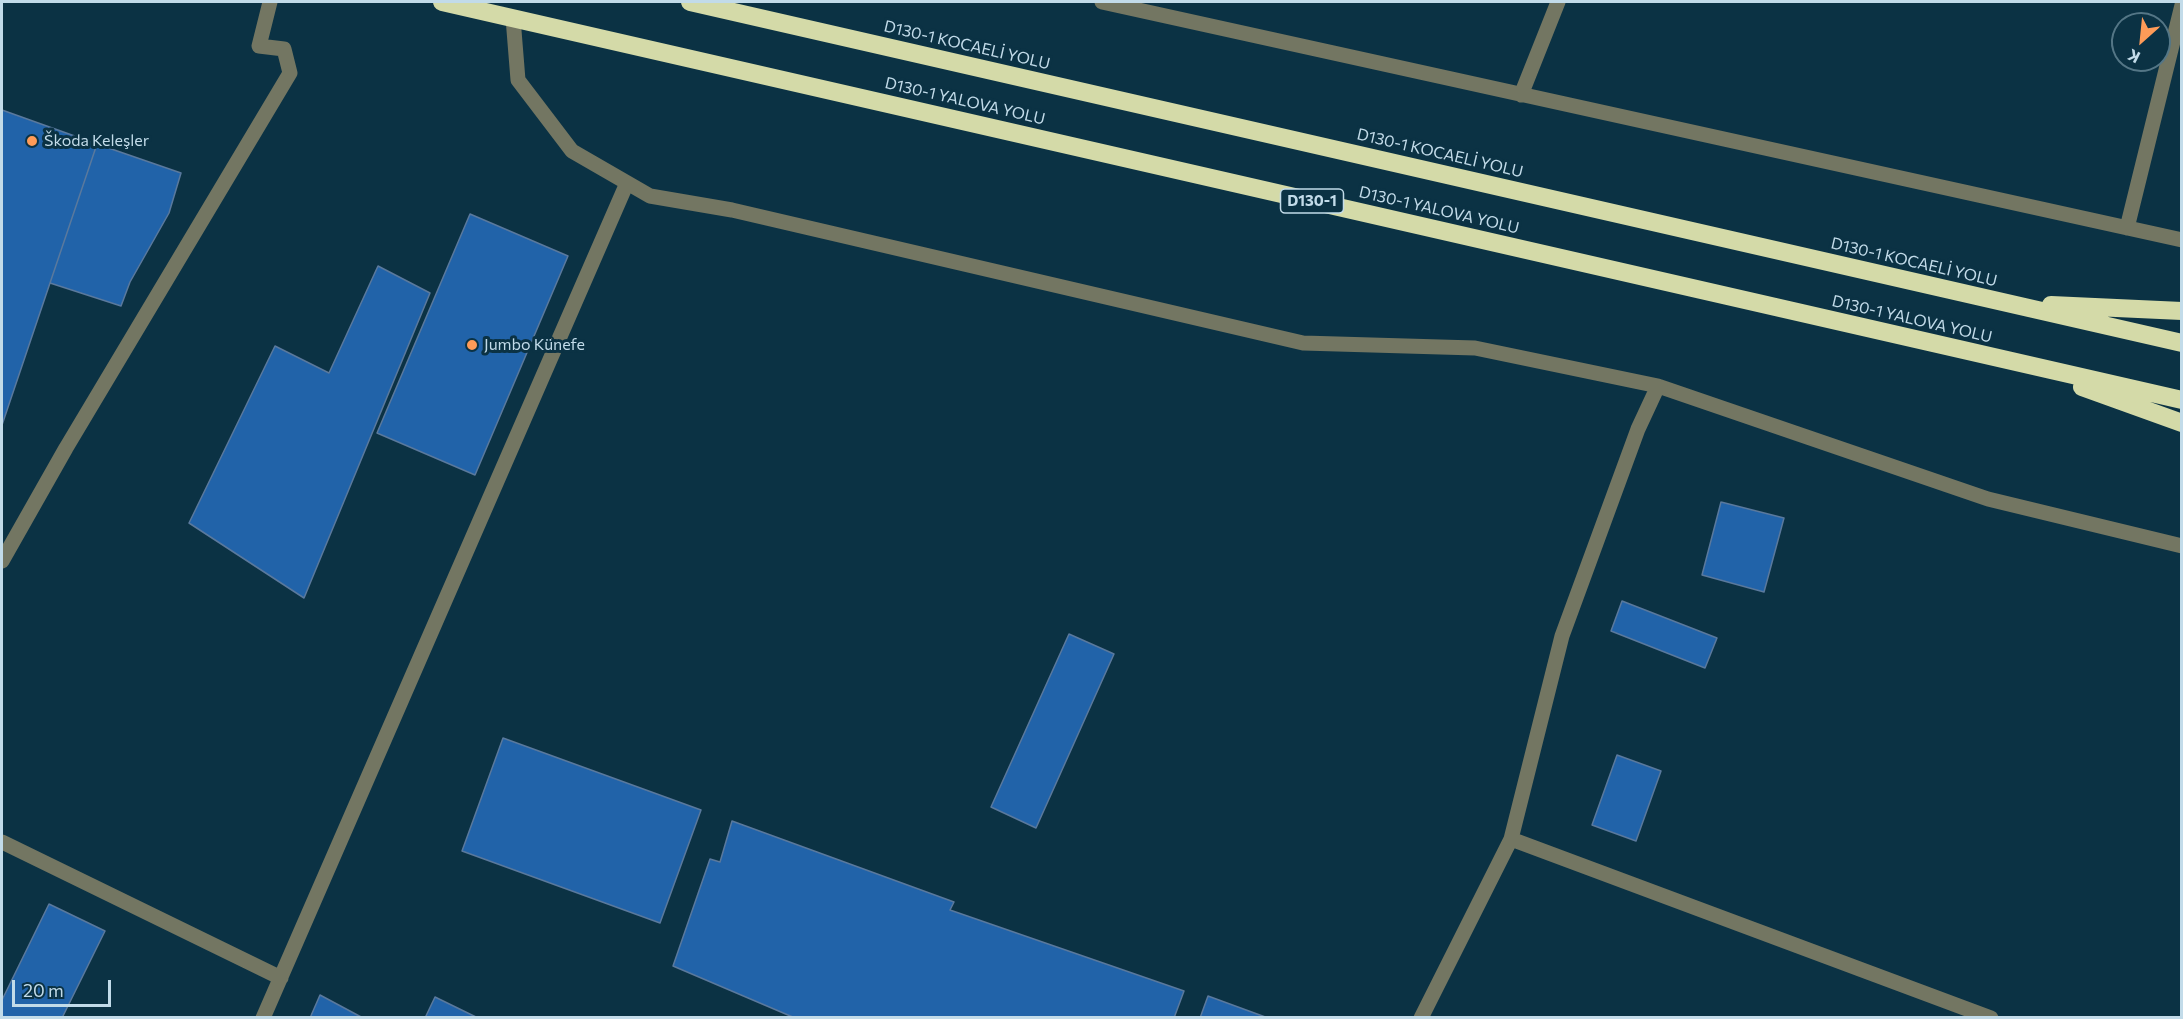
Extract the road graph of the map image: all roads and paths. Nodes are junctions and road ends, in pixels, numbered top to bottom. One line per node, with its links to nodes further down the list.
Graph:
1 (270, 2): 20 (street)
2 (442, 2): 7 (highway, D130-1 YALOVA YOLU / D130-1)
3 (690, 2): 12 (highway, D130-1 KOCAELİ YOLU)
4 (1102, 2): 8 (street)
5 (1558, 2): 8 (street)
6 (2181, 5): 10 (street)
7 (513, 18): 9 (street); 15 (highway, D130-1 YALOVA YOLU / D130-1)
8 (1521, 95): 10 (street)
9 (627, 183): 16 (street); 23 (street)
10 (2127, 228): 11 (street)
11 (2181, 240)
12 (2006, 303): 13 (highway); 14 (highway, D130-1 KOCAELİ YOLU)
13 (2181, 311)
14 (2181, 344)
15 (2004, 360): 17 (highway, D130-1 YALOVA YOLU / D130-1); 18 (highway)
16 (1658, 386): 19 (street); 21 (street)
17 (2181, 400)
18 (2181, 423)
19 (2181, 546)
20 (2, 561)
21 (1511, 839): 25 (street); 26 (street)
22 (2, 842): 23 (street)
23 (281, 978): 24 (street)
24 (263, 1017)
25 (1421, 1017)
26 (1991, 1017)

